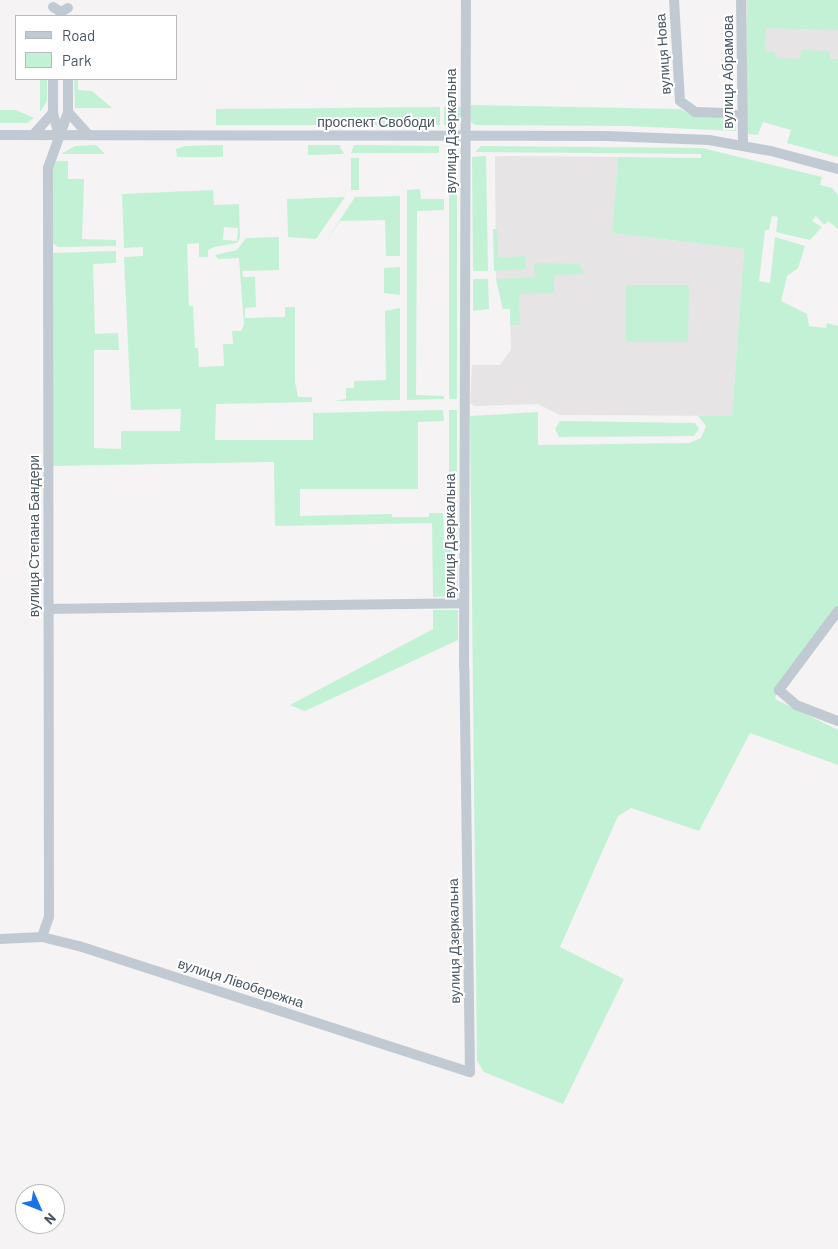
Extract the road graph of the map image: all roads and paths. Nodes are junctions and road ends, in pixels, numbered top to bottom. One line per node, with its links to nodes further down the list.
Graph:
1 (466, 0): 15 (street, вулиця Дзеркальна)
2 (674, 0): 10 (street, вулиця Нова)
3 (741, 0): 10 (street, вулиця Абрамова)
4 (53, 10): 5 (street)
5 (67, 10)
6 (53, 80): 9 (street)
7 (68, 80): 8 (street)
8 (68, 112): 13 (street, вулиця Степана Бандери); 14 (street)
9 (53, 113): 12 (street); 13 (street)
10 (741, 118): 16 (street, вулиця Абрамова)
11 (0, 135): 12 (street, проспект Свободи)
12 (33, 135): 13 (street, проспект Свободи)
13 (59, 135): 14 (street, проспект Свободи); 19 (street, вулиця Степана Бандери)
14 (89, 135): 15 (street, проспект Свободи)
15 (465, 136): 16 (street, проспект Свободи); 18 (street, вулиця Дзеркальна)
16 (743, 145): 17 (street, проспект Свободи)
17 (838, 169)
18 (464, 603): 19 (street); 24 (street, вулиця Дзеркальна)
19 (48, 608): 22 (street, вулиця Степана Бандери)
20 (838, 612): 21 (street)
21 (838, 721)
22 (42, 937): 23 (street, вулиця Лівобережна); 24 (street, вулиця Лівобережна)
23 (0, 939)
24 (470, 1072)

